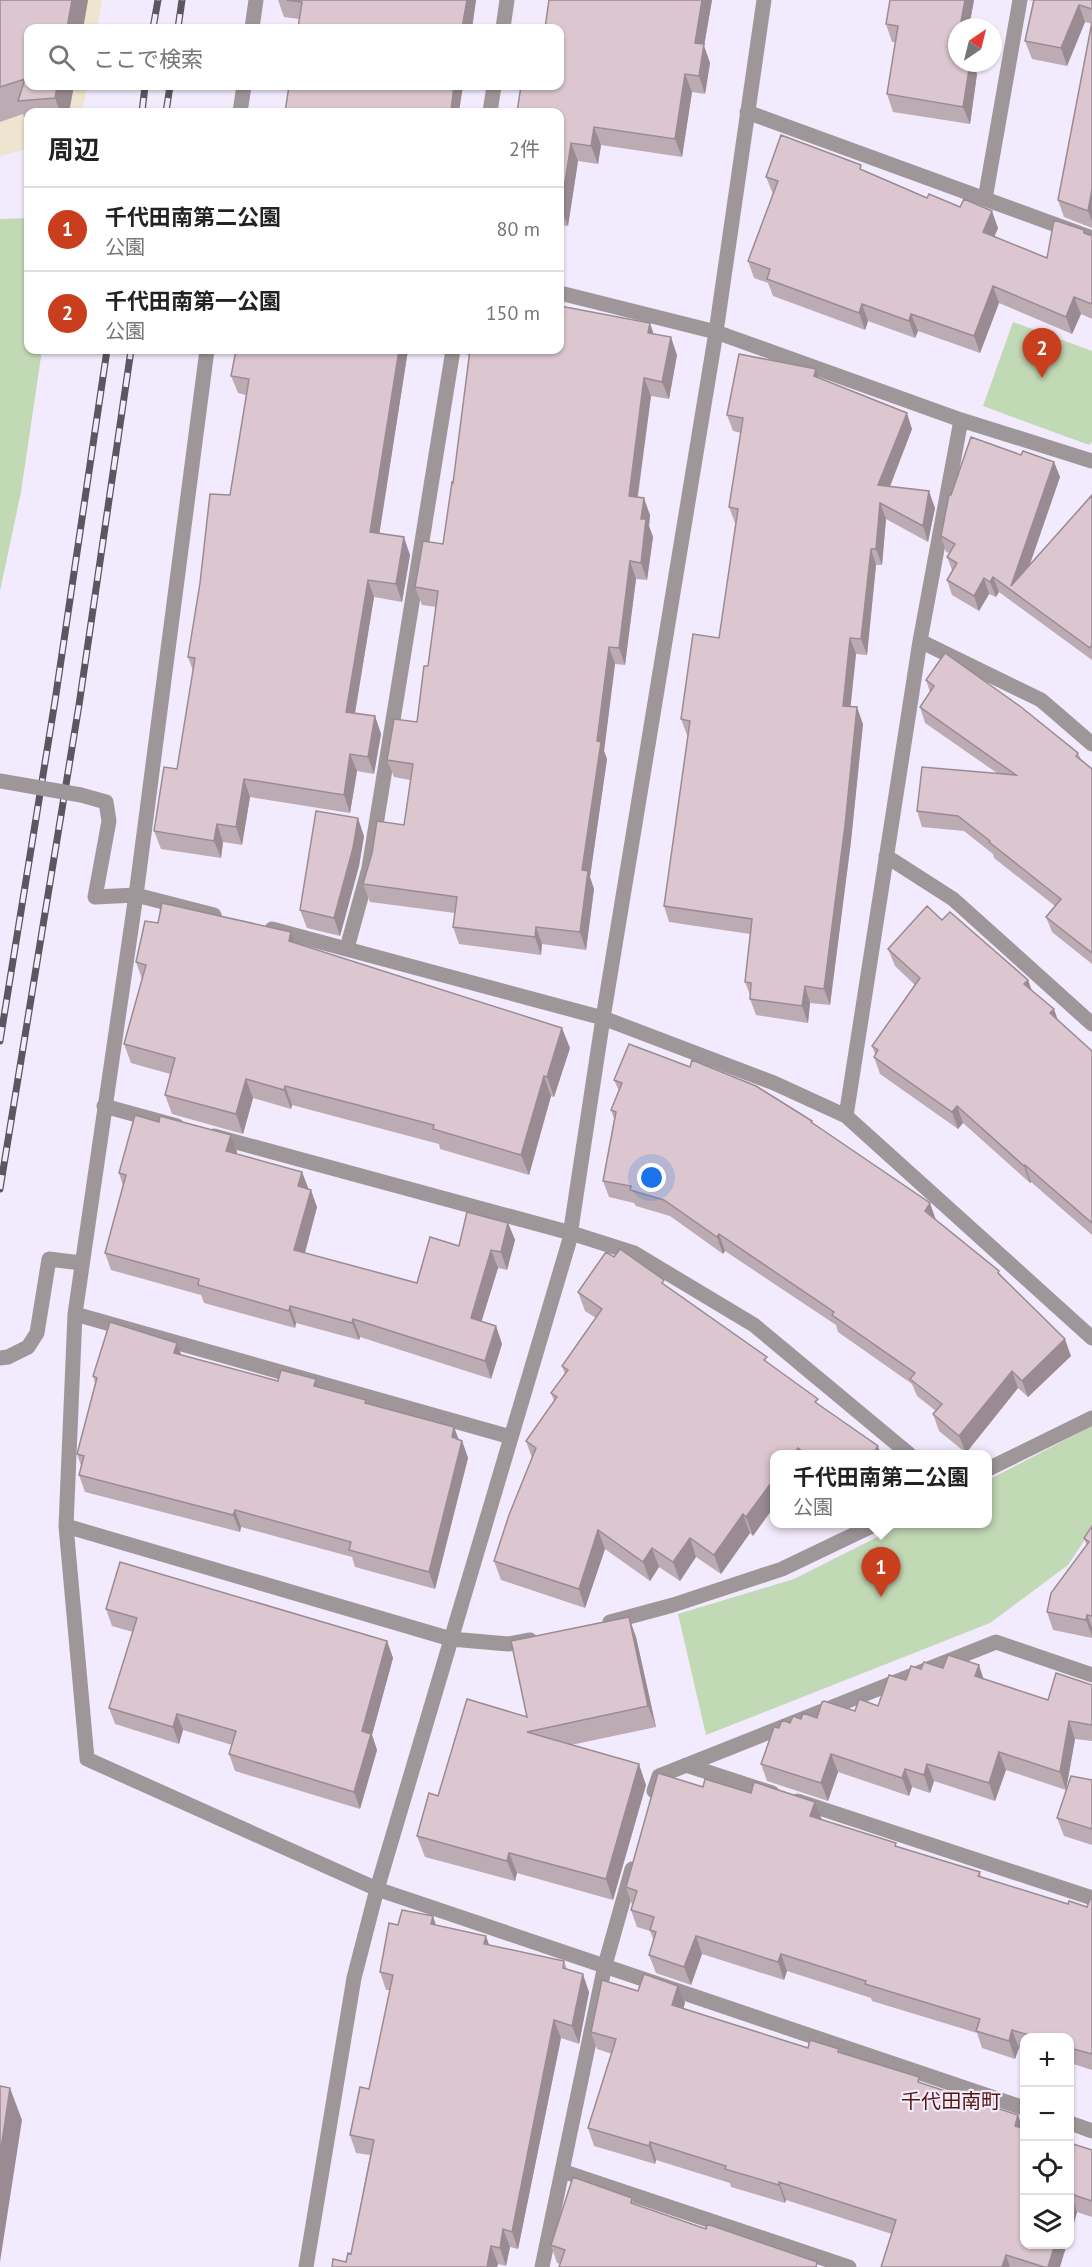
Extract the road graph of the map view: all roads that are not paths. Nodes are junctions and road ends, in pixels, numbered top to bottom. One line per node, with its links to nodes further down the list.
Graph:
1 (256, 0): 5 (street)
2 (507, 0): 6 (street)
3 (764, 0): 11 (street)
4 (1020, 0): 12 (street)
5 (253, 24)
6 (504, 24)
7 (243, 90): 9 (street)
8 (493, 90): 10 (street)
9 (241, 108)
10 (491, 108)
11 (747, 112): 12 (street); 15 (street)
12 (985, 199): 13 (street)
13 (1092, 238)
14 (564, 294): 15 (street)
15 (716, 332): 18 (street); 28 (street)
16 (206, 354): 24 (street)
17 (452, 354): 27 (street)
18 (961, 420): 19 (street); 20 (street)
19 (1092, 462)
20 (920, 641): 21 (street); 23 (street)
21 (1092, 744)
22 (0, 781): 24 (street, bridge)
23 (886, 856): 29 (street); 31 (street)
24 (135, 895): 25 (street); 30 (street)
25 (225, 918)
26 (258, 926): 27 (street)
27 (347, 948): 28 (street)
28 (603, 1017): 31 (street); 32 (street)
29 (1092, 1024)
30 (104, 1106): 32 (street); 33 (street)
31 (846, 1116): 35 (street)
32 (571, 1233): 38 (street); 39 (street)
33 (81, 1263): 34 (street); 36 (street)
34 (75, 1314): 38 (street); 41 (street)
35 (1092, 1338)
36 (0, 1358)
37 (1092, 1418): 40 (street)
38 (512, 1437): 45 (street)
39 (903, 1450)
40 (992, 1467)
41 (66, 1526): 45 (street); 50 (street)
42 (868, 1528): 43 (street)
43 (599, 1625)
44 (543, 1637): 45 (street)
45 (451, 1639): 50 (street)
46 (1092, 1675): 47 (street)
47 (686, 1765): 48 (street); 51 (street)
48 (649, 1809)
49 (636, 1854): 52 (street)
50 (377, 1889): 52 (street); 57 (street)
51 (1092, 1898)
52 (605, 1965): 53 (street); 56 (street)
53 (1020, 2107)
54 (1074, 2124): 55 (street)
55 (1092, 2131)
56 (562, 2171): 58 (street); 59 (street)
57 (306, 2267)
58 (542, 2267)
59 (849, 2267)

